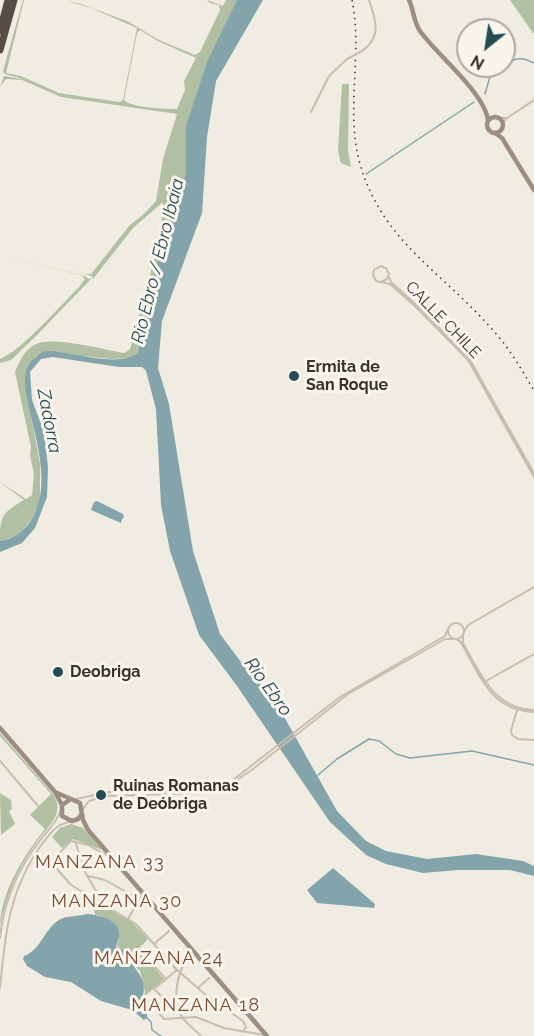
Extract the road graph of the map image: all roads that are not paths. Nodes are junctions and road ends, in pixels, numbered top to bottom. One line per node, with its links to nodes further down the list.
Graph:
1 (9, 0): 5 (highway)
2 (14, 0): 6 (highway)
3 (369, 0): 8 (street, bridge)
4 (408, 0): 9 (main road)
5 (0, 31)
6 (0, 50)
7 (534, 100): 10 (street)
8 (311, 112)
9 (486, 113): 10 (main road); 11 (main road)
10 (499, 120): 11 (main road); 12 (main road)
11 (488, 121): 13 (main road)
12 (501, 130): 13 (main road); 14 (main road)
13 (495, 133): 14 (main road)
14 (502, 138): 15 (main road)
15 (534, 190)
16 (389, 274): 17 (street); 17 (street); 18 (street, CALLE CHILE)
17 (381, 282): 18 (street, CALLE CHILE)
18 (534, 475)
19 (534, 587): 21 (street)
20 (461, 624): 21 (street); 22 (street); 23 (street)
21 (468, 625): 23 (street)
22 (448, 629): 25 (street); 26 (street)
23 (464, 632): 24 (street)
24 (463, 636): 25 (street); 28 (street)
25 (454, 639): 26 (street); 28 (street)
26 (432, 645): 36 (street)
27 (534, 654): 28 (street)
28 (485, 682): 29 (street); 30 (street)
29 (517, 710): 30 (street); 32 (street)
30 (534, 711)
31 (0, 728): 34 (main road)
32 (534, 740)
33 (0, 761): 37 (street)
34 (55, 792): 35 (main road); 38 (main road)
35 (72, 799): 36 (street); 38 (main road); 39 (main road)
36 (88, 800): 39 (street)
37 (38, 806)
38 (61, 807): 40 (main road); 50 (street)
39 (82, 812): 40 (main road); 41 (main road)
40 (71, 821): 41 (main road); 57 (street)
41 (88, 830): 43 (main road)
42 (75, 841): 43 (street); 44 (street); 47 (street)
43 (110, 854): 45 (main road)
44 (89, 878): 46 (street); 47 (street)
45 (146, 897): 46 (street); 46 (street); 67 (main road)
46 (139, 899): 48 (street)
47 (103, 904): 48 (street)
48 (128, 918): 51 (street)
49 (169, 931): 51 (street)
50 (0, 938)
51 (154, 944): 54 (street)
52 (139, 949): 56 (street)
53 (190, 956): 54 (street)
54 (178, 971): 56 (street); 58 (street); 60 (street)
55 (209, 978): 58 (street)
56 (166, 979): 61 (street)
57 (0, 988)
58 (198, 988): 69 (street)
59 (145, 997): 65 (street)
60 (179, 1008): 61 (street); 62 (street); 63 (street)
61 (175, 1010): 62 (street); 65 (street)
62 (180, 1013): 64 (street)
63 (191, 1016): 64 (street); 66 (street); 68 (street)
64 (183, 1017): 65 (street); 66 (street)
65 (177, 1018): 66 (street)
66 (187, 1022): 71 (street)
67 (258, 1025): 70 (street); 73 (main road)
68 (231, 1030): 69 (street); 72 (street)
69 (244, 1032): 70 (street)
70 (252, 1032): 73 (street)
71 (201, 1036)
72 (229, 1036)
73 (267, 1036)

